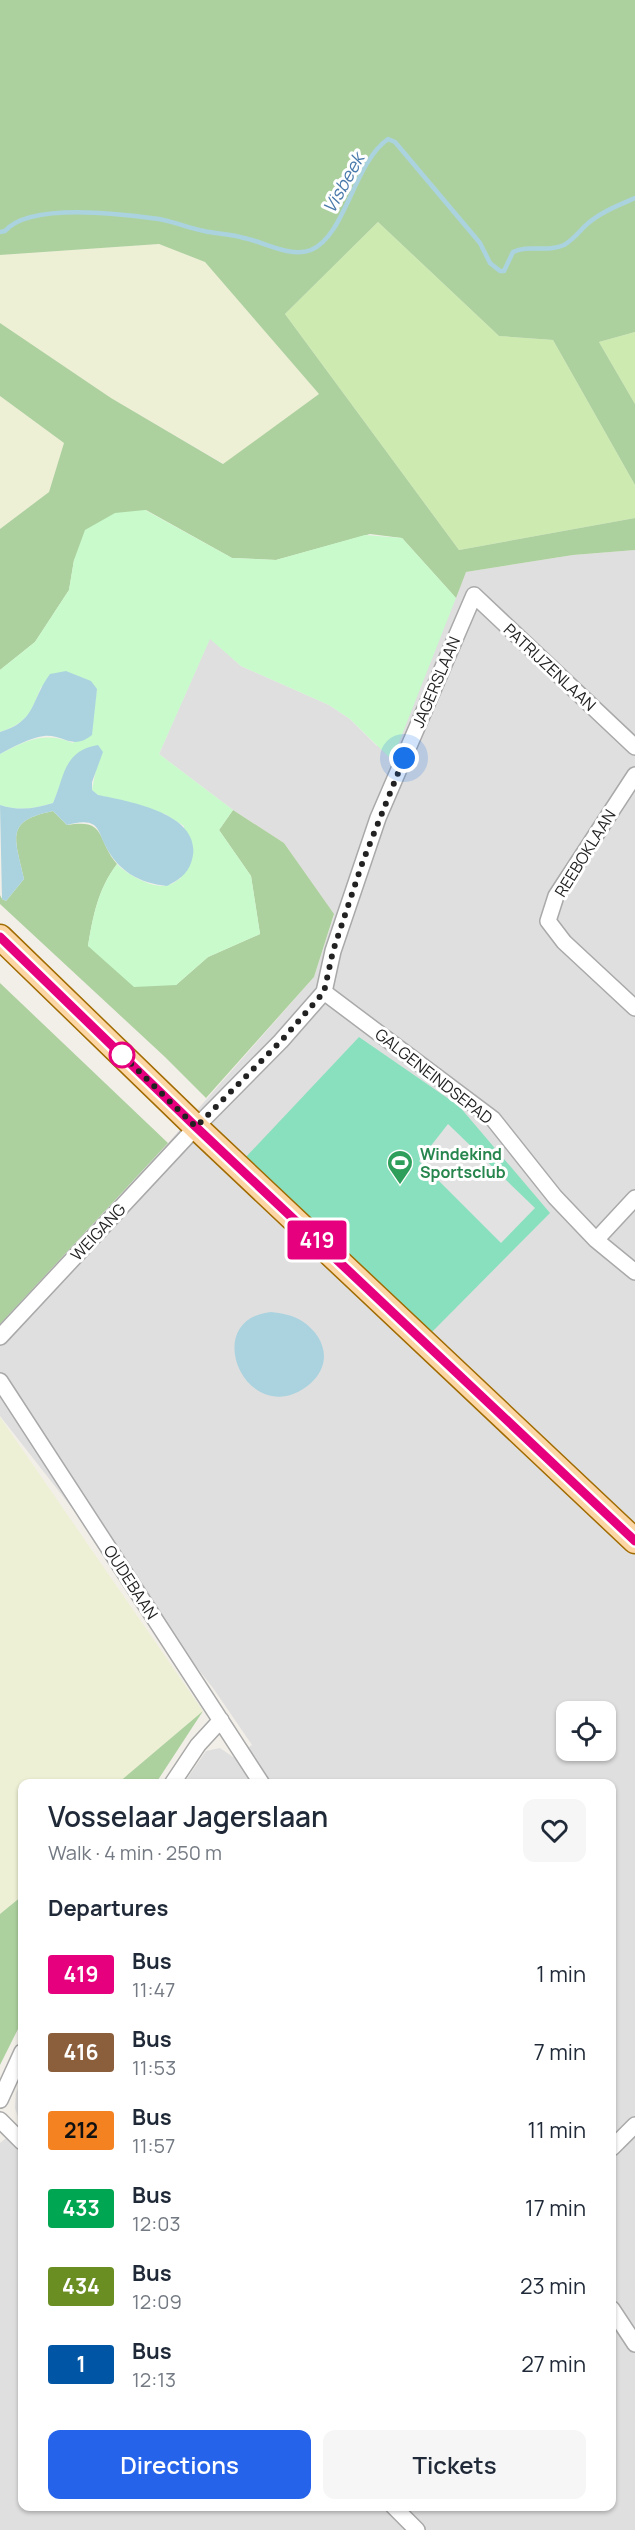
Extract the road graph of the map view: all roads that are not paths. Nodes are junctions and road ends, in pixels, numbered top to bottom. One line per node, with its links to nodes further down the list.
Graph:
1 (469, 605): 2 (street, PATRIJZENLAAN); 5 (street, JAGERSLAAN)
2 (635, 747)
3 (635, 775): 6 (street, REEBOKLAAN)
4 (0, 937): 7 (main road)
5 (324, 992): 7 (street, JAGERSLAAN); 9 (street, GALGENEINDSEPAD)
6 (635, 1008)
7 (196, 1127): 11 (street, WEIGANG); 13 (main road)
8 (635, 1198): 9 (street)
9 (596, 1240): 10 (street, GALGENEINDSEPAD)
10 (635, 1272)
11 (0, 1337)
12 (0, 1381): 14 (street, OUDEBAAN)
13 (635, 1541)
14 (221, 1720): 15 (street); 16 (street, OUDEBAAN)
15 (175, 1779)
16 (259, 1779)
17 (18, 2061): 18 (street)
18 (0, 2100)
19 (0, 2120): 21 (street)
20 (635, 2125): 22 (street)
21 (18, 2138)
22 (616, 2144)
23 (616, 2315): 24 (street)
24 (635, 2344)
25 (398, 2511): 26 (street)
26 (417, 2530)

